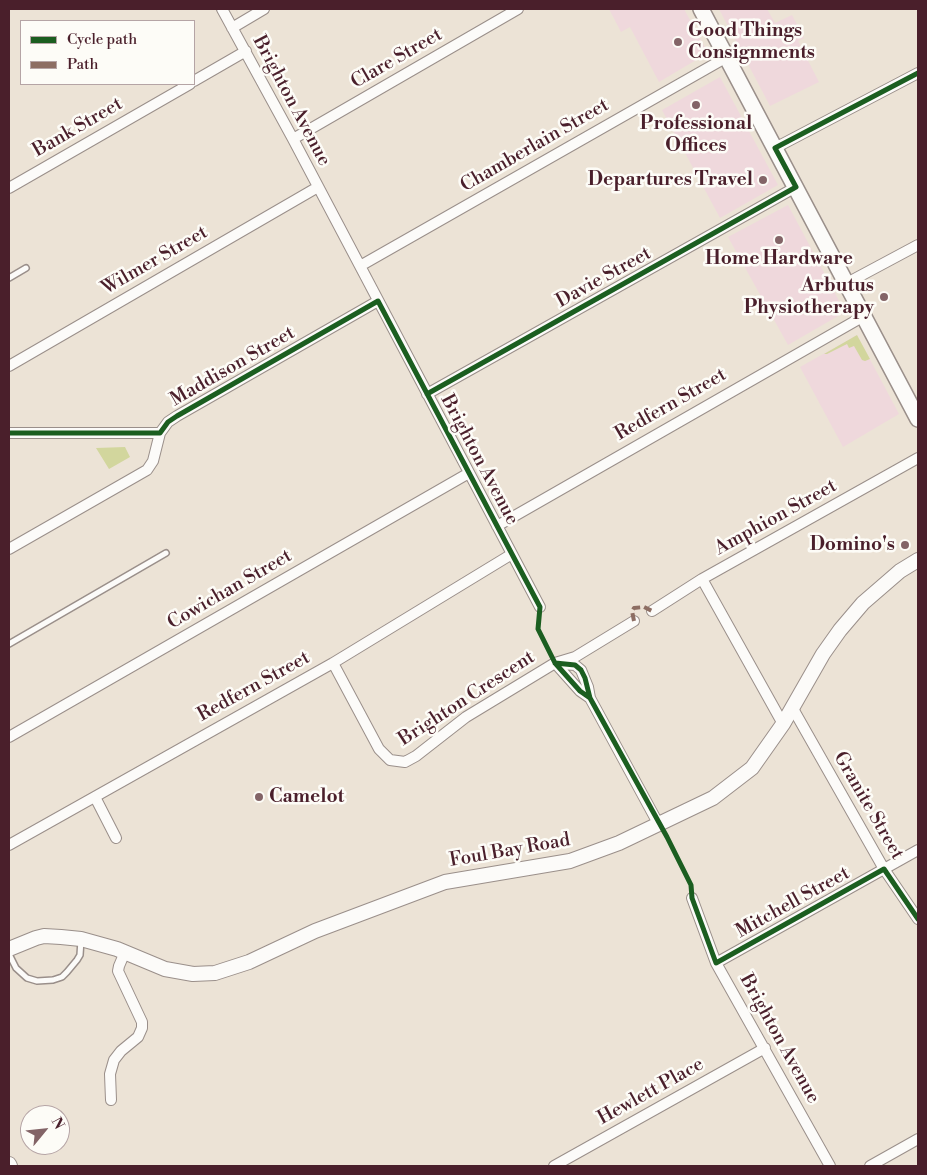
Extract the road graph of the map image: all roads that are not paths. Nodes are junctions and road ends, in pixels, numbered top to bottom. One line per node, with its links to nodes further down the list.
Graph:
1 (222, 9): 5 (street, Brighton Avenue)
2 (264, 9): 5 (street)
3 (518, 9): 11 (street, Clare Street)
4 (701, 9): 7 (main road)
5 (232, 28): 6 (street, Brighton Avenue)
6 (246, 51): 9 (street); 11 (street, Brighton Avenue)
7 (727, 57): 12 (main road); 17 (street, Chamberlain Street)
8 (918, 73): 12 (street)
9 (195, 81)
10 (188, 85): 15 (street, Bank Street)
11 (293, 139): 13 (street, Brighton Avenue)
12 (775, 148): 14 (main road)
13 (318, 187): 17 (street, Brighton Avenue); 23 (street, Wilmer Street)
14 (796, 187): 20 (main road); 24 (street, Davie Street)
15 (9, 188)
16 (918, 245): 20 (street)
17 (360, 266): 21 (street, Brighton Avenue)
18 (26, 268): 19 (lane)
19 (9, 278)
20 (847, 283): 22 (main road)
21 (378, 301): 24 (street, Brighton Avenue); 27 (street, Maddison Street)
22 (864, 316): 25 (main road); 30 (street, Redfern Street)
23 (9, 366)
24 (428, 394): 29 (street, Brighton Avenue)
25 (917, 412)
26 (9, 433): 27 (street, Maddison Street)
27 (160, 433): 31 (street)
28 (918, 458): 35 (street, Amphion Street)
29 (469, 473): 30 (street, Brighton Avenue); 45 (street, Cowichan Street)
30 (497, 526): 33 (street, Brighton Avenue)
31 (9, 550)
32 (166, 553): 39 (lane)
33 (512, 554): 36 (street, Brighton Avenue); 40 (street, Redfern Street)
34 (918, 560): 43 (street, Foul Bay Road)
35 (702, 579): 37 (street, Amphion Street); 44 (street)
36 (540, 607)
37 (652, 611)
38 (634, 621): 41 (street)
39 (9, 644)
40 (333, 663): 41 (street, Brighton Crescent); 46 (street, Redfern Street)
41 (556, 663): 42 (street); 42 (street)
42 (590, 698): 47 (street)
43 (792, 707): 44 (street, Foul Bay Road); 51 (street, Granite Street)
44 (783, 724): 47 (street, Foul Bay Road)
45 (9, 737)
46 (95, 797): 48 (street); 49 (street, Redfern Street)
47 (659, 825): 56 (street, Foul Bay Road)
48 (116, 838)
49 (9, 845)
50 (918, 850): 51 (street, Mitchell Street)
51 (884, 869): 53 (street, Granite Street); 58 (street, Mitchell Street)
52 (692, 898): 58 (street, Brighton Avenue)
53 (918, 919)
54 (81, 939): 55 (street, Foul Bay Road); 56 (street, Foul Bay Road); 57 (lane)
55 (9, 949)
56 (125, 952): 60 (street)
57 (9, 954)
58 (716, 963): 59 (street, Brighton Avenue)
59 (765, 1048): 62 (street, Hewlett Place); 63 (street, Brighton Avenue)
60 (111, 1100)
61 (918, 1139): 64 (street)
62 (554, 1166)
63 (830, 1166)
64 (870, 1166)

